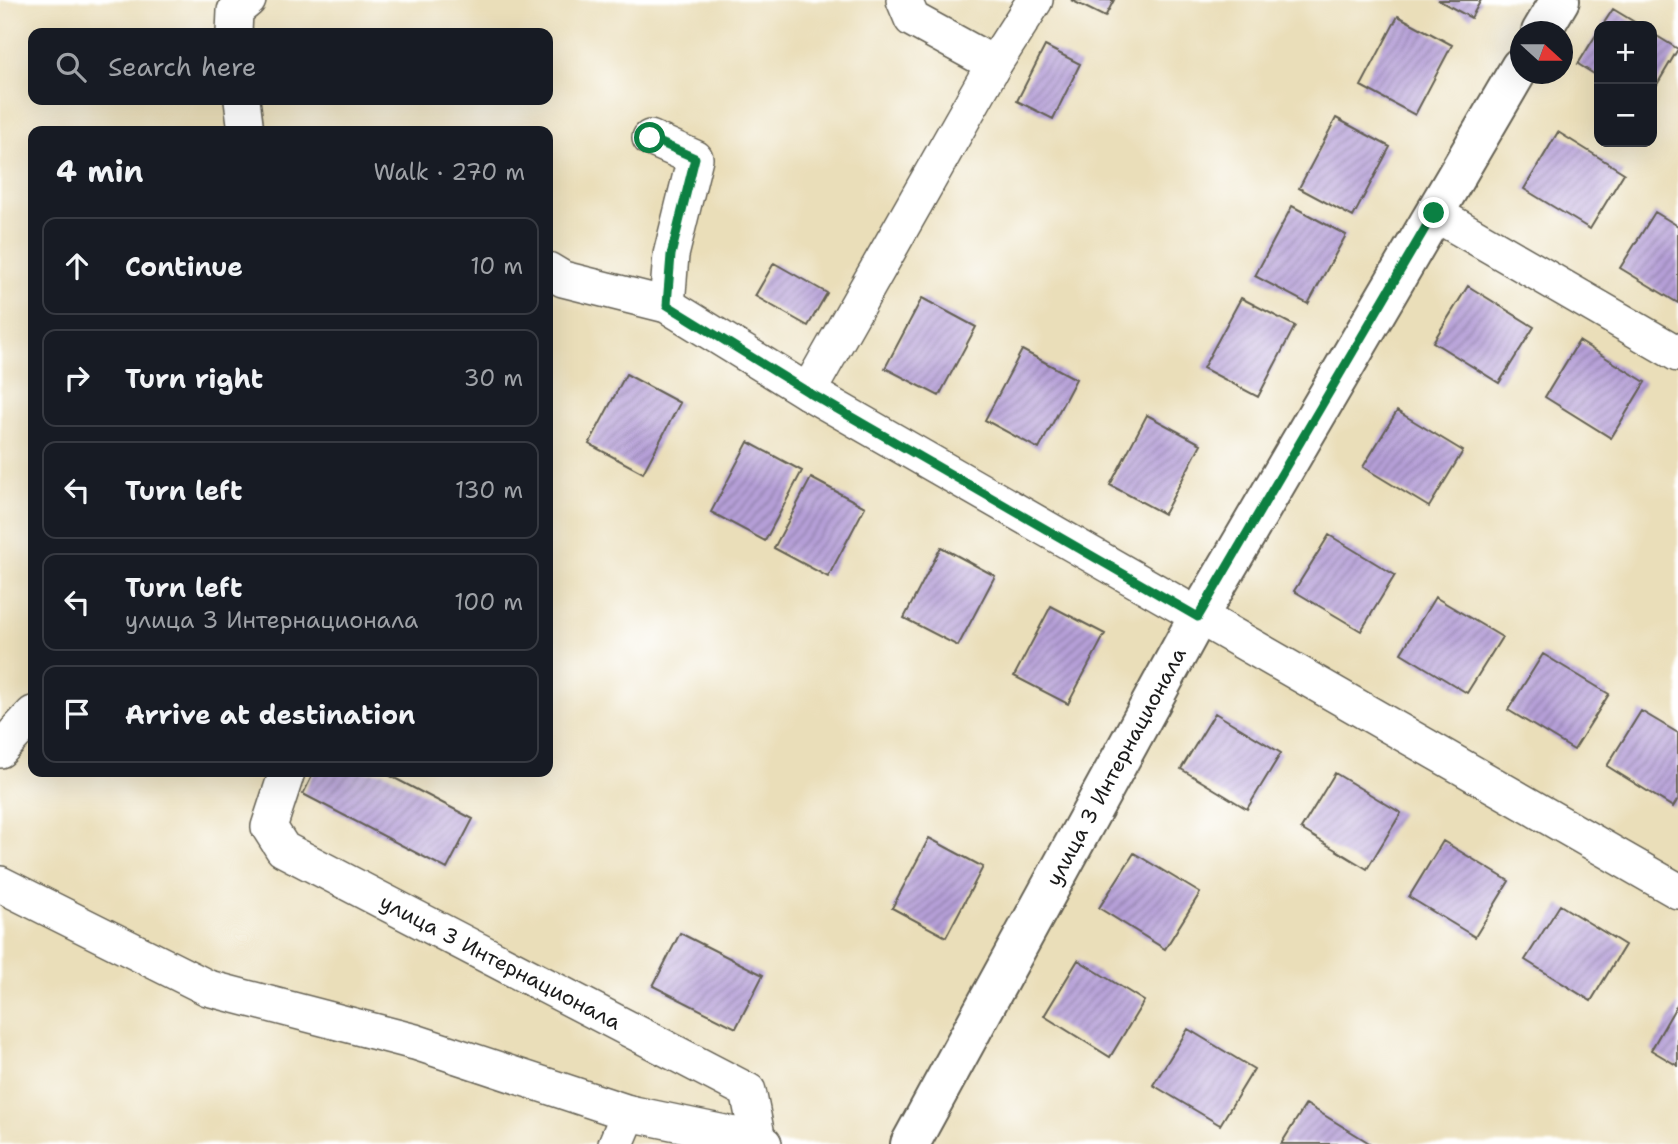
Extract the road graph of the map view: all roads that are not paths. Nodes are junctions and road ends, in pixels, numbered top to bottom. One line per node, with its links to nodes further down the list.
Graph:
1 (248, 0): 6 (street)
2 (904, 0): 7 (street)
3 (1035, 0): 7 (street)
4 (1560, 0): 5 (main road)
5 (1548, 21)
6 (234, 28)
7 (994, 64): 16 (street)
8 (1511, 84): 12 (main road, улица 3 Интернационала)
9 (243, 105): 10 (street)
10 (245, 126)
11 (650, 138): 14 (street)
12 (1434, 213): 15 (street); 17 (main road, улица 3 Интернационала)
13 (553, 280): 14 (street)
14 (667, 305): 16 (street)
15 (1678, 354)
16 (808, 392): 17 (street)
17 (1198, 617): 22 (street); 25 (main road, улица 3 Интернационала)
18 (28, 719): 19 (street)
19 (0, 750)
20 (285, 777): 24 (street, улица 3 Интернационала)
21 (0, 884): 23 (street)
22 (1678, 891)
23 (622, 1129): 24 (street)
24 (761, 1142)
25 (910, 1144)

